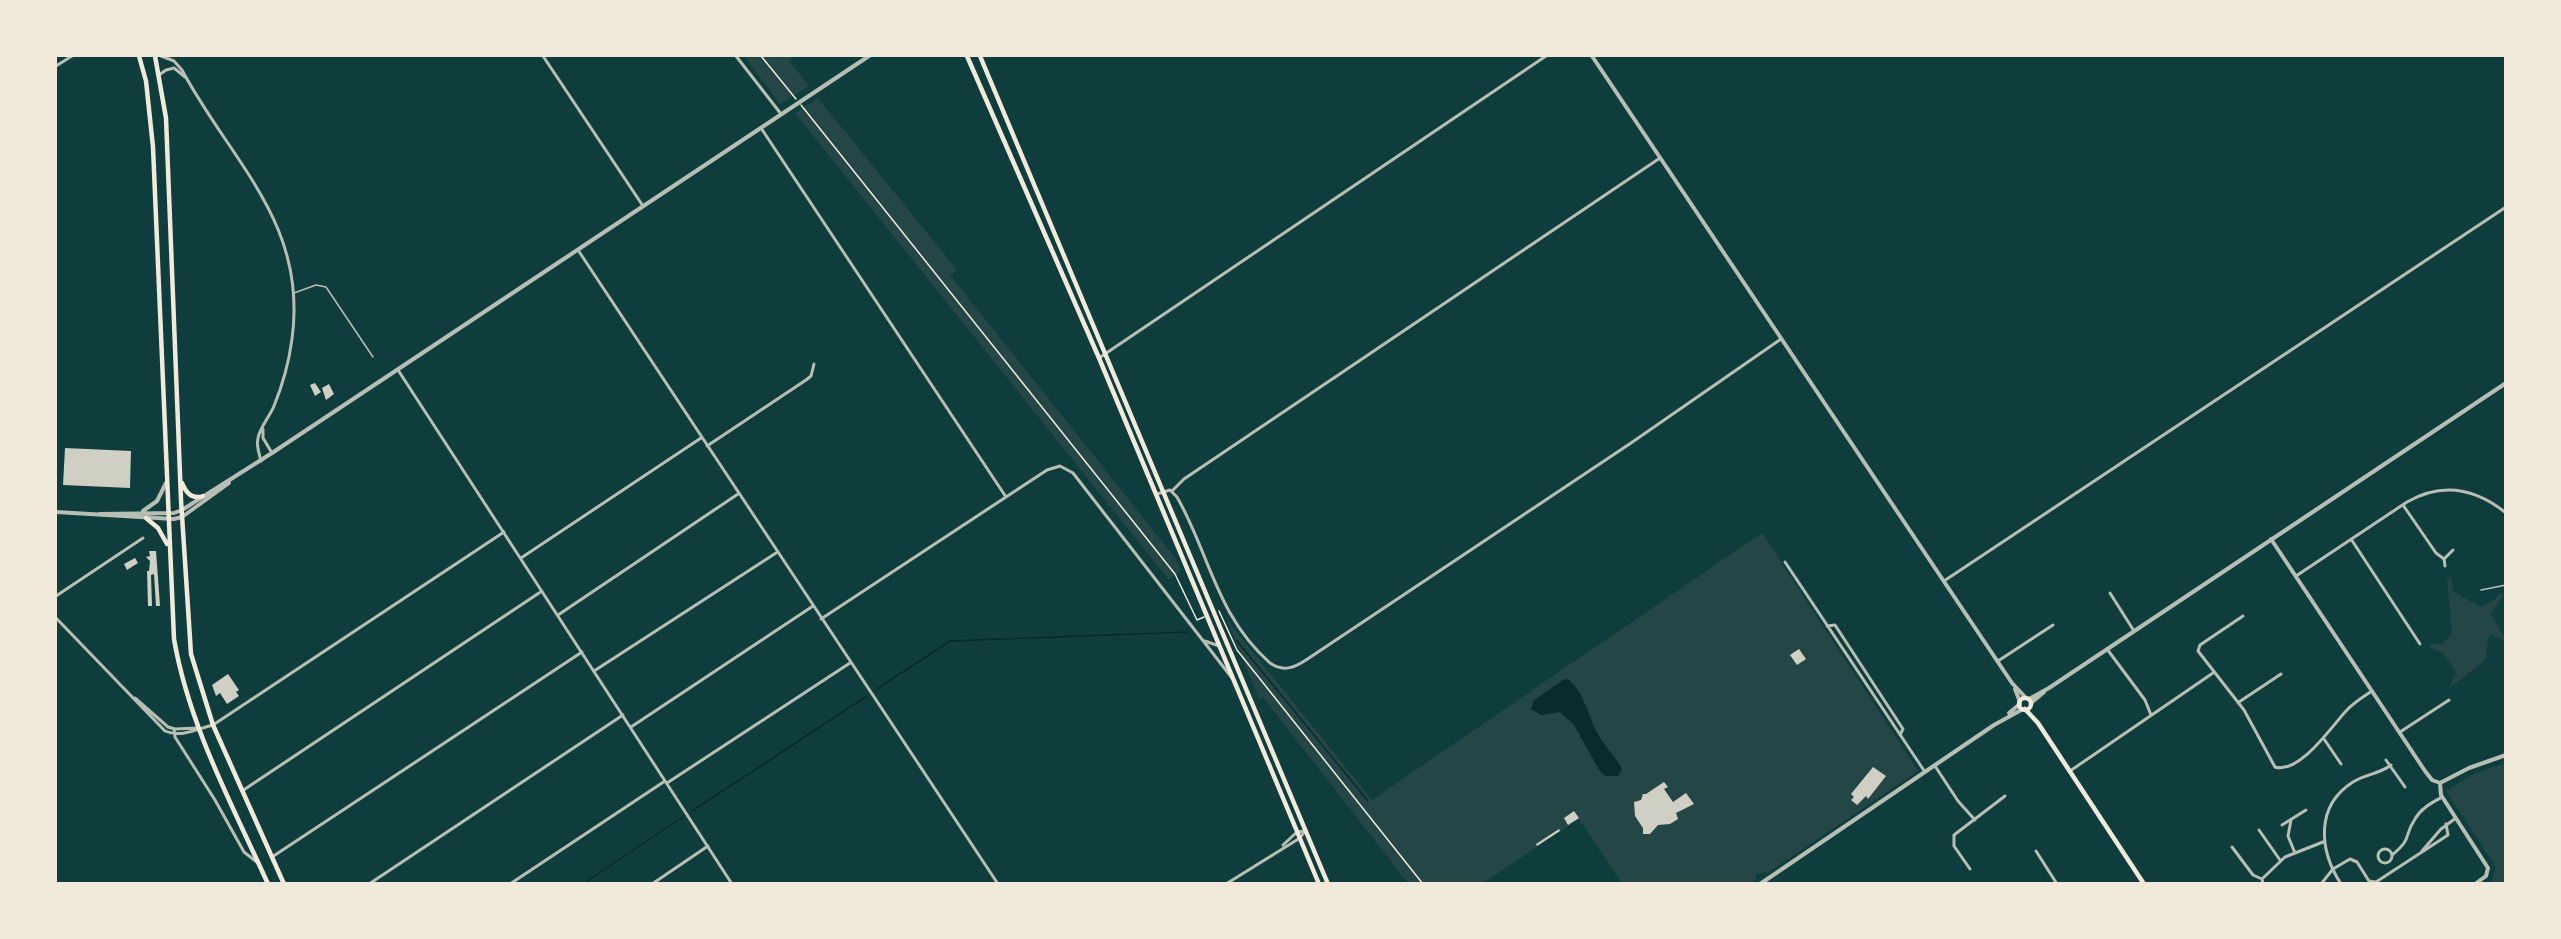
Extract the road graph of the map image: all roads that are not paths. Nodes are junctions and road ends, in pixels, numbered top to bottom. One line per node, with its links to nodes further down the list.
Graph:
1 (72, 56): 12 (street)
2 (139, 56): 36 (main road)
3 (155, 56): 13 (main road)
4 (161, 56): 14 (street)
5 (543, 56): 18 (street)
6 (736, 56): 15 (street)
7 (869, 56): 15 (street)
8 (967, 56): 25 (main road)
9 (980, 56): 23 (main road)
10 (1546, 56): 23 (street)
11 (1592, 56): 17 (street)
12 (56, 66)
13 (159, 75): 14 (street); 35 (main road)
14 (188, 81): 21 (street)
15 (781, 114): 16 (street)
16 (761, 128): 18 (street); 42 (street)
17 (1660, 158): 22 (street); 38 (street)
18 (644, 206): 20 (street)
19 (2505, 207): 65 (street)
20 (578, 250): 27 (street); 30 (street)
21 (293, 293): 24 (lane); 29 (street)
22 (1781, 339): 38 (street); 65 (street)
23 (1106, 353): 25 (street); 37 (main road)
24 (373, 357)
25 (1099, 358): 40 (main road)
26 (814, 364): 31 (street)
27 (398, 370): 32 (street); 53 (street)
28 (2505, 383): 55 (street)
29 (264, 427): 32 (street); 33 (street)
30 (701, 438): 31 (street); 60 (street)
31 (707, 446): 39 (street)
32 (272, 453): 33 (street)
33 (261, 461): 34 (street)
34 (236, 477): 41 (street); 50 (street)
35 (181, 481): 41 (main road); 44 (main road)
36 (166, 483): 46 (street); 47 (main road)
37 (1164, 491): 38 (street); 40 (street); 84 (main road)
38 (1172, 491)
39 (738, 494): 59 (street); 72 (street)
40 (1156, 494): 81 (main road)
41 (203, 496): 44 (street)
42 (1006, 497): 75 (street); 79 (street)
43 (2403, 505): 48 (street); 56 (street); 61 (street)
44 (182, 510): 47 (street); 50 (main road)
45 (56, 512): 49 (street)
46 (140, 512): 47 (street); 49 (street)
47 (167, 513): 52 (main road)
48 (2505, 513)
49 (100, 514): 51 (street)
50 (182, 517): 52 (street); 101 (main road)
51 (146, 518): 52 (street); 58 (main road)
52 (168, 519): 58 (main road)
53 (504, 532): 60 (street); 101 (street)
54 (143, 538): 70 (street)
55 (2271, 539): 64 (street); 78 (street)
56 (2351, 539): 64 (street); 80 (street)
57 (2453, 550): 61 (street)
58 (169, 552): 104 (main road)
59 (777, 552): 71 (street); 87 (street)
60 (521, 558): 68 (street)
61 (2444, 559): 63 (street)
62 (1785, 562): 77 (street)
63 (2445, 566)
64 (2296, 576): 93 (street)
65 (1944, 581): 85 (street)
66 (2505, 585): 67 (lane)
67 (2481, 590)
68 (542, 591): 72 (street); 119 (street)
69 (2110, 593): 78 (street)
70 (56, 596)
71 (813, 606): 75 (street); 102 (street)
72 (558, 615): 83 (street)
73 (2243, 616): 88 (street)
74 (56, 618): 92 (street)
75 (821, 619): 86 (street)
76 (2053, 625): 85 (street)
77 (1827, 626): 107 (street); 107 (street)
78 (2134, 631): 82 (street)
79 (1201, 638): 81 (street); 90 (street)
80 (2420, 644)
81 (1219, 646): 84 (main road); 90 (main road)
82 (2108, 649): 95 (street); 99 (street)
83 (582, 652): 87 (street); 142 (street)
84 (1233, 657): 129 (main road)
85 (1998, 661): 91 (street)
86 (850, 663): 116 (street); 154 (street)
87 (594, 671): 98 (street)
88 (2213, 673): 96 (street); 99 (street)
89 (2281, 674): 96 (street)
90 (1234, 682): 130 (main road)
91 (2012, 683): 95 (street); 97 (street)
92 (127, 691): 103 (street); 106 (street)
93 (2372, 691): 105 (street); 108 (street)
94 (2449, 700): 105 (street)
95 (2029, 701): 97 (main road); 97 (main road); 100 (main road)
96 (2239, 702): 108 (street)
97 (2022, 706): 100 (main road); 111 (street)
98 (622, 715): 102 (street); 150 (street)
99 (2151, 716): 114 (street)
100 (2038, 723): 114 (main road)
101 (213, 725): 104 (street); 119 (main road)
102 (631, 727): 116 (street)
103 (174, 729): 104 (street); 106 (street)
104 (199, 729): 106 (street); 144 (main road)
105 (2400, 732): 117 (street)
106 (174, 734): 144 (street)
107 (1900, 735): 115 (street)
108 (2324, 739): 112 (street)
109 (2505, 755): 117 (street)
110 (2386, 760): 113 (street)
111 (1935, 765): 115 (street); 124 (street)
112 (2342, 765)
113 (2391, 765): 118 (street); 133 (street)
114 (2070, 771): 160 (main road)
115 (1924, 772): 158 (street)
116 (666, 782): 135 (street); 151 (street)
117 (2440, 783): 121 (street)
118 (2405, 787)
119 (242, 790): 142 (main road)
120 (2005, 796): 124 (street)
121 (2442, 797): 123 (street); 141 (street)
122 (2306, 810): 125 (street)
123 (2456, 818): 126 (street); 164 (street)
124 (1975, 820): 145 (street)
125 (2291, 820): 127 (street); 140 (street)
126 (2446, 824): 132 (street); 134 (street)
127 (2282, 825)
128 (2259, 830): 143 (street)
129 (1305, 831): 130 (street); 131 (street); 157 (main road)
130 (1297, 832): 131 (main road); 136 (street)
131 (1300, 838): 136 (street); 156 (main road)
132 (2432, 839): 134 (street); 139 (street)
133 (2324, 842): 140 (street); 146 (street)
134 (2435, 844): 139 (street)
135 (708, 846): 152 (street); 153 (street)
136 (1282, 847): 155 (street)
137 (2232, 848): 147 (street)
138 (2036, 851): 159 (street)
139 (2420, 852): 146 (street)
140 (2295, 853): 143 (street)
141 (2392, 855): 141 (street)
142 (272, 857): 149 (main road)
143 (2280, 860): 147 (street)
144 (259, 864): 148 (main road)
145 (1970, 869)
146 (2333, 869): 162 (street); 163 (street)
147 (2262, 879): 161 (street)
148 (268, 884)
149 (284, 884)
150 (369, 884)
151 (510, 884)
152 (652, 884)
153 (732, 884)
154 (998, 884)
155 (1226, 884)
156 (1320, 884)
157 (1328, 884)
158 (1760, 884)
159 (2057, 884)
160 (2144, 884)
161 (2263, 884)
162 (2321, 884)
163 (2341, 884)
164 (2475, 884)

